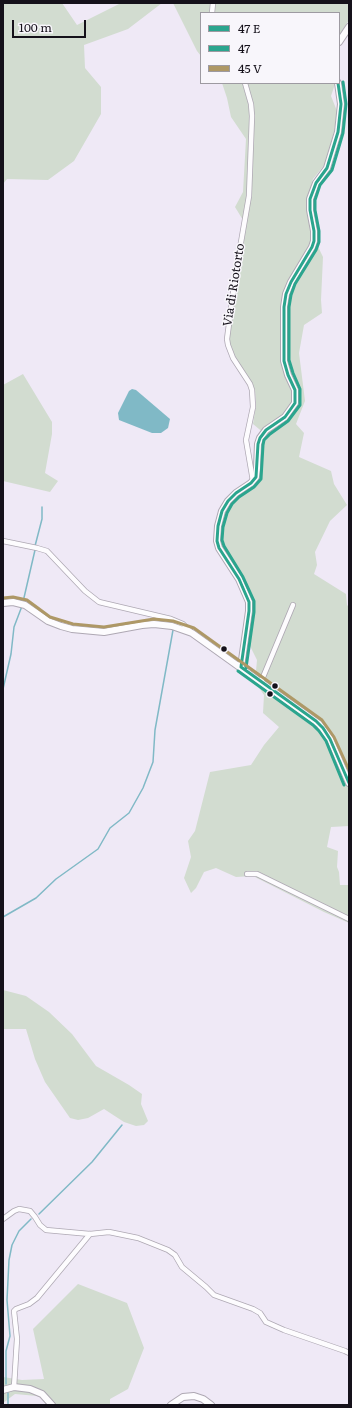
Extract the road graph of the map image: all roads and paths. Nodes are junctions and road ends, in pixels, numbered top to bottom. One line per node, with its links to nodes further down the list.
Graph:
1 (349, 27): 2 (street)
2 (340, 40)
3 (245, 84): 5 (street, Via di Riotorto)
4 (338, 84): 5 (street)
5 (253, 481): 10 (street)
6 (3, 541): 9 (street)
7 (3, 603): 9 (street)
8 (293, 605): 11 (street)
9 (192, 633): 10 (street)
10 (241, 667): 11 (street)
11 (261, 682): 12 (street)
12 (349, 783)
13 (247, 874): 14 (street)
14 (349, 919)
15 (3, 1220): 16 (street)
16 (90, 1234): 17 (street); 18 (street)
17 (349, 1354)
18 (14, 1387): 19 (street); 20 (street)
19 (3, 1390)
20 (52, 1405)
21 (171, 1405): 22 (street)
22 (210, 1405)

